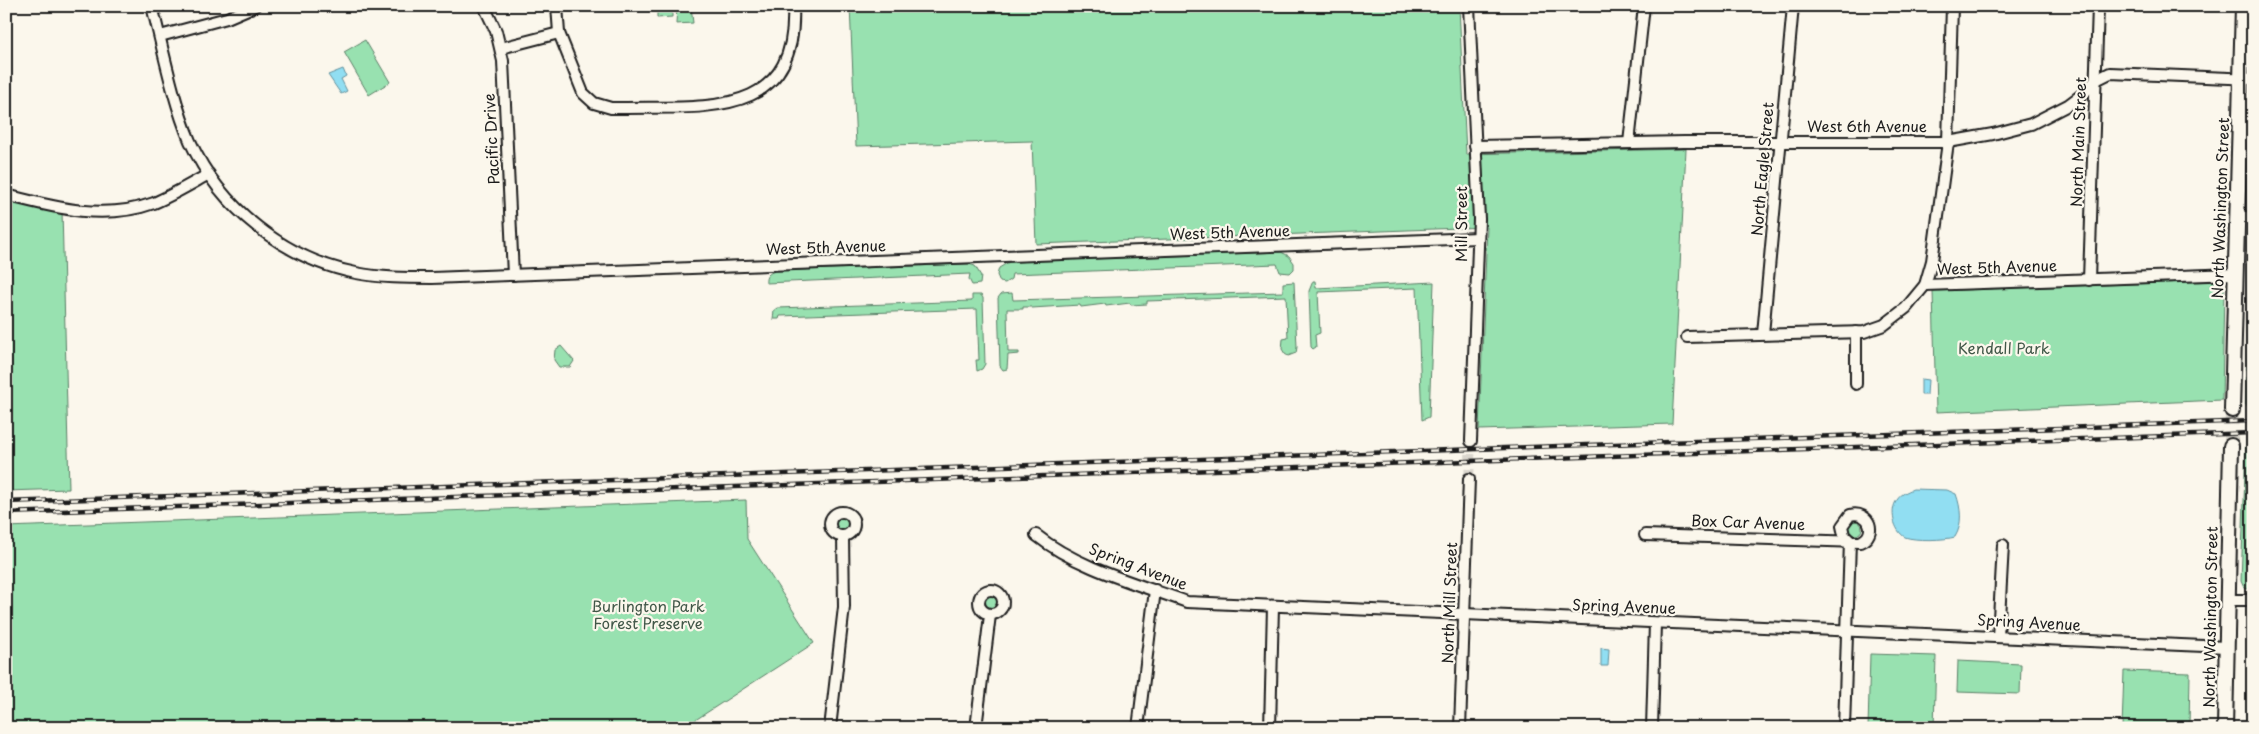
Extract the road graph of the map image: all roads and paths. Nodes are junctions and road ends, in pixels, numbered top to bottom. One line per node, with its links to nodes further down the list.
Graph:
1 (152, 6): 13 (street, West 5th Avenue)
2 (255, 6): 13 (street)
3 (484, 6): 14 (street, Pacific Drive)
4 (558, 6): 12 (street)
5 (793, 6): 12 (street)
6 (1469, 6): 20 (street, Mill Street)
7 (1644, 6): 19 (street)
8 (1793, 6): 17 (street, North Eagle Street)
9 (1952, 6): 18 (street)
10 (2098, 6): 16 (street, North Main Street)
11 (2242, 6): 15 (main road, North Washington Street)
12 (559, 33): 14 (street)
13 (160, 36): 21 (street, West 5th Avenue)
14 (501, 48): 27 (street, Pacific Drive)
15 (2247, 78): 16 (street, West 6th Avenue); 23 (main road, North Washington Street)
16 (2096, 80): 18 (street, West 6th Avenue); 28 (street, North Main Street)
17 (1781, 142): 18 (street, West 6th Avenue); 19 (street, West 6th Avenue); 31 (street, North Eagle Street)
18 (1948, 142): 29 (street)
19 (1629, 143): 20 (street, West 6th Avenue)
20 (1475, 146): 25 (street, Mill Street)
21 (209, 174): 22 (street); 27 (street, West 5th Avenue)
22 (6, 195)
23 (2237, 216): 24 (street); 26 (main road, North Washington Street)
24 (2253, 218)
25 (1478, 238): 27 (street, West 5th Avenue); 35 (street, Mill Street)
26 (2235, 274): 28 (street, West 5th Avenue); 34 (main road, North Washington Street)
27 (513, 275)
28 (2089, 280): 29 (street, West 5th Avenue)
29 (1925, 285): 30 (street, West 5th Avenue)
30 (1856, 332): 31 (street, West 5th Avenue); 33 (street)
31 (1763, 334): 32 (street, West 5th Avenue)
32 (1687, 337)
33 (1856, 384)
34 (2232, 410)
35 (1471, 441)
36 (2231, 446): 43 (main road, North Washington Street)
37 (1469, 479): 47 (street, North Mill Street)
38 (1645, 534): 49 (street, Box Car Avenue)
39 (1036, 535): 42 (street, Spring Avenue)
40 (844, 536): 52 (street)
41 (2003, 545): 50 (street)
42 (1154, 590): 45 (street, Spring Avenue); 54 (street)
43 (2227, 600): 44 (street); 51 (main road, North Washington Street)
44 (2253, 600)
45 (1273, 606): 47 (street, Spring Avenue); 55 (street)
46 (990, 615): 53 (street)
47 (1464, 615): 48 (street, Spring Avenue); 56 (street, North Mill Street)
48 (1655, 623): 49 (street, Spring Avenue); 57 (street)
49 (1847, 631): 50 (street, Spring Avenue); 58 (street)
50 (1998, 637): 51 (street, Spring Avenue)
51 (2227, 647): 59 (main road, North Washington Street)
52 (830, 728)
53 (976, 728)
54 (1138, 728)
55 (1270, 728)
56 (1460, 728)
57 (1652, 728)
58 (1844, 728)
59 (2225, 728)

